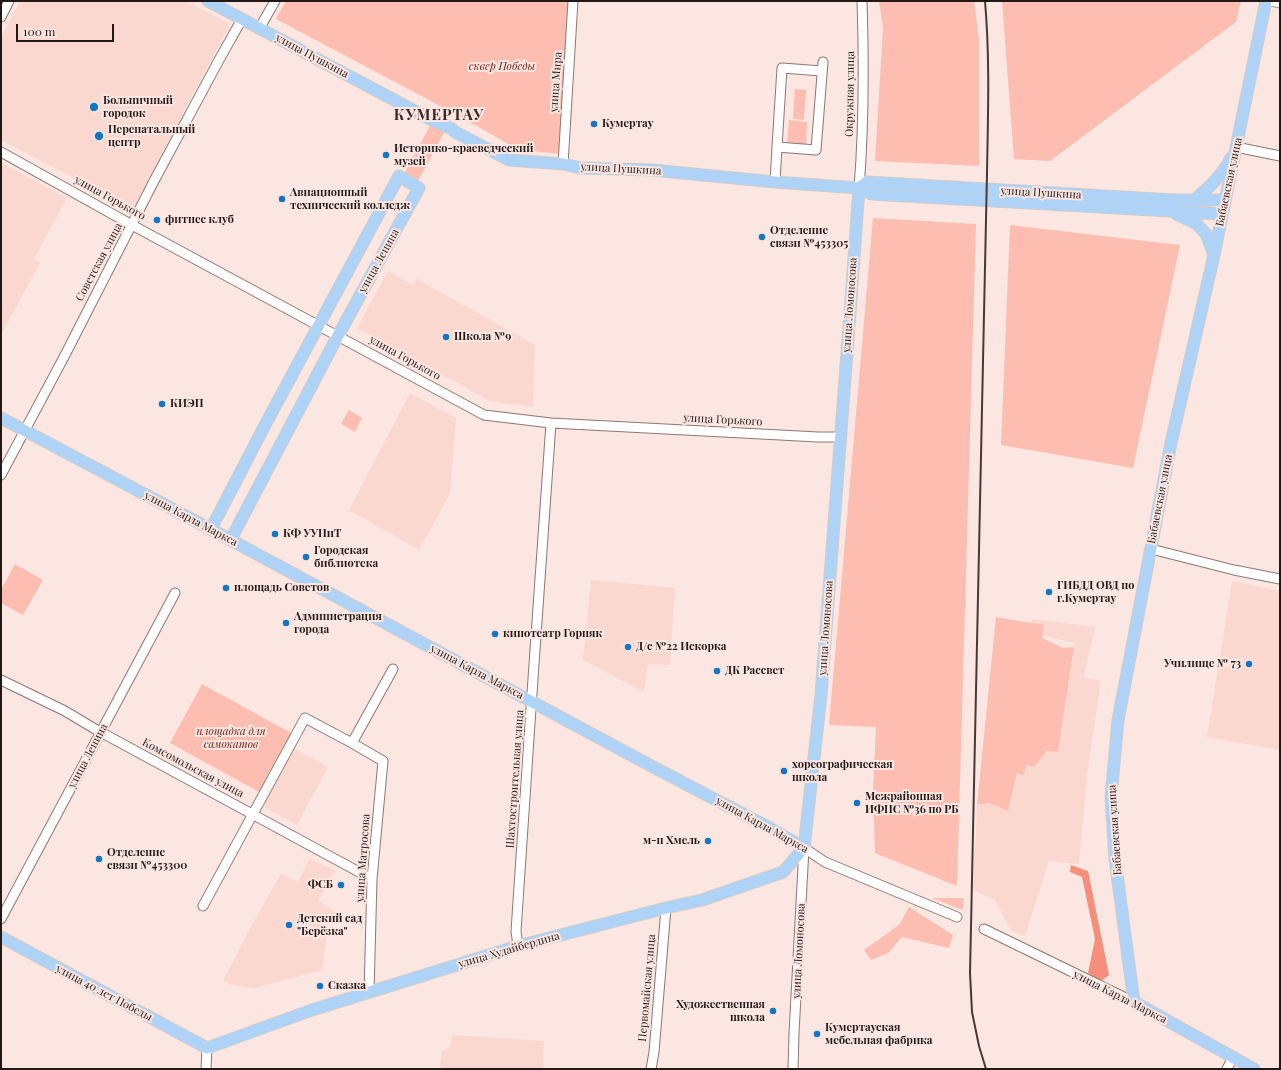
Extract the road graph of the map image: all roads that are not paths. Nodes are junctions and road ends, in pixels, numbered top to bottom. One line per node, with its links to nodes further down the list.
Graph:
1 (9, 1): 9 (street)
2 (208, 1): 10 (main road, улица Пушкина)
3 (275, 1): 11 (street)
4 (574, 1): 18 (street, улица Мира)
5 (862, 1): 20 (street, Окружная улица)
6 (1266, 1): 15 (main road, Бабаевская улица)
7 (1271, 1): 8 (street)
8 (1280, 3)
9 (1, 16)
10 (242, 19): 11 (main road, улица Пушкина); 25 (street, Советская улица)
11 (260, 29): 18 (main road, улица Пушкина)
12 (823, 62): 13 (street)
13 (822, 71): 14 (street); 14 (street)
14 (777, 147): 19 (street)
15 (1236, 147): 17 (street); 21 (main road); 22 (main road, Бабаевская улица)
16 (1, 152): 25 (street, улица Горького)
17 (1280, 156)
18 (563, 164): 19 (main road, улица Пушкина)
19 (775, 182): 20 (main road, улица Пушкина)
20 (858, 188): 21 (main road, улица Пушкина); 23 (main road, улица Пушкина); 32 (main road, улица Ломоносова)
21 (1193, 200): 22 (main road, улица Пушкина)
22 (1225, 200): 24 (main road, Бабаевская улица)
23 (1172, 212): 24 (main road, улица Пушкина); 26 (main road)
24 (1222, 214): 26 (main road, Бабаевская улица)
25 (132, 225): 27 (street, улица Горького); 31 (street, Советская улица)
26 (1214, 255): 36 (main road, Бабаевская улица)
27 (319, 325): 28 (street, улица Горького); 28 (main road, улица Ленина); 34 (main road, улица Ленина)
28 (338, 335): 30 (street, улица Горького); 35 (main road, улица Ленина)
29 (1, 418): 31 (main road, улица Карла Маркса)
30 (550, 422): 32 (street, улица Горького); 41 (street, Шахтостроительная улица)
31 (24, 431): 33 (street, Советская улица); 34 (main road, улица Карла Маркса)
32 (840, 437): 45 (main road, улица Ломоносова)
33 (1, 475)
34 (211, 529): 35 (main road, улица Карла Маркса)
35 (231, 539): 41 (main road, улица Карла Маркса)
36 (1151, 549): 37 (street); 55 (main road, Бабаевская улица)
37 (1280, 579)
38 (175, 593): 42 (street, улица Ленина)
39 (393, 669): 43 (street)
40 (1, 680): 42 (street, Комсомольская улица)
41 (532, 701): 45 (main road, улица Карла Маркса); 53 (street, Шахтостроительная улица)
42 (101, 732): 44 (street, Комсомольская улица); 50 (street, улица Ленина)
43 (352, 743): 44 (street, улица Матросова); 46 (street, улица Матросова)
44 (252, 814): 46 (street, Комсомольская улица); 47 (street)
45 (804, 848): 48 (main road, улица Худайбердина); 49 (street, улица Карла Маркса); 60 (street, улица Ломоносова)
46 (372, 879): 54 (street, улица Матросова)
47 (203, 906)
48 (666, 908): 53 (main road, улица Худайбердина); 59 (street, Первомайская улица)
49 (957, 917)
50 (1, 919)
51 (984, 929): 55 (street, улица Карла Маркса)
52 (1, 937): 56 (main road, улица 40 лет Победы)
53 (518, 946): 54 (main road, улица Худайбердина)
54 (369, 992): 56 (main road, улица Худайбердина)
55 (1134, 1002): 57 (main road, улица Карла Маркса)
56 (207, 1048): 58 (street)
57 (1233, 1057): 61 (street); 62 (main road, улица Карла Маркса)
58 (206, 1069)
59 (651, 1069)
60 (793, 1069)
61 (1226, 1069)
62 (1254, 1069)

